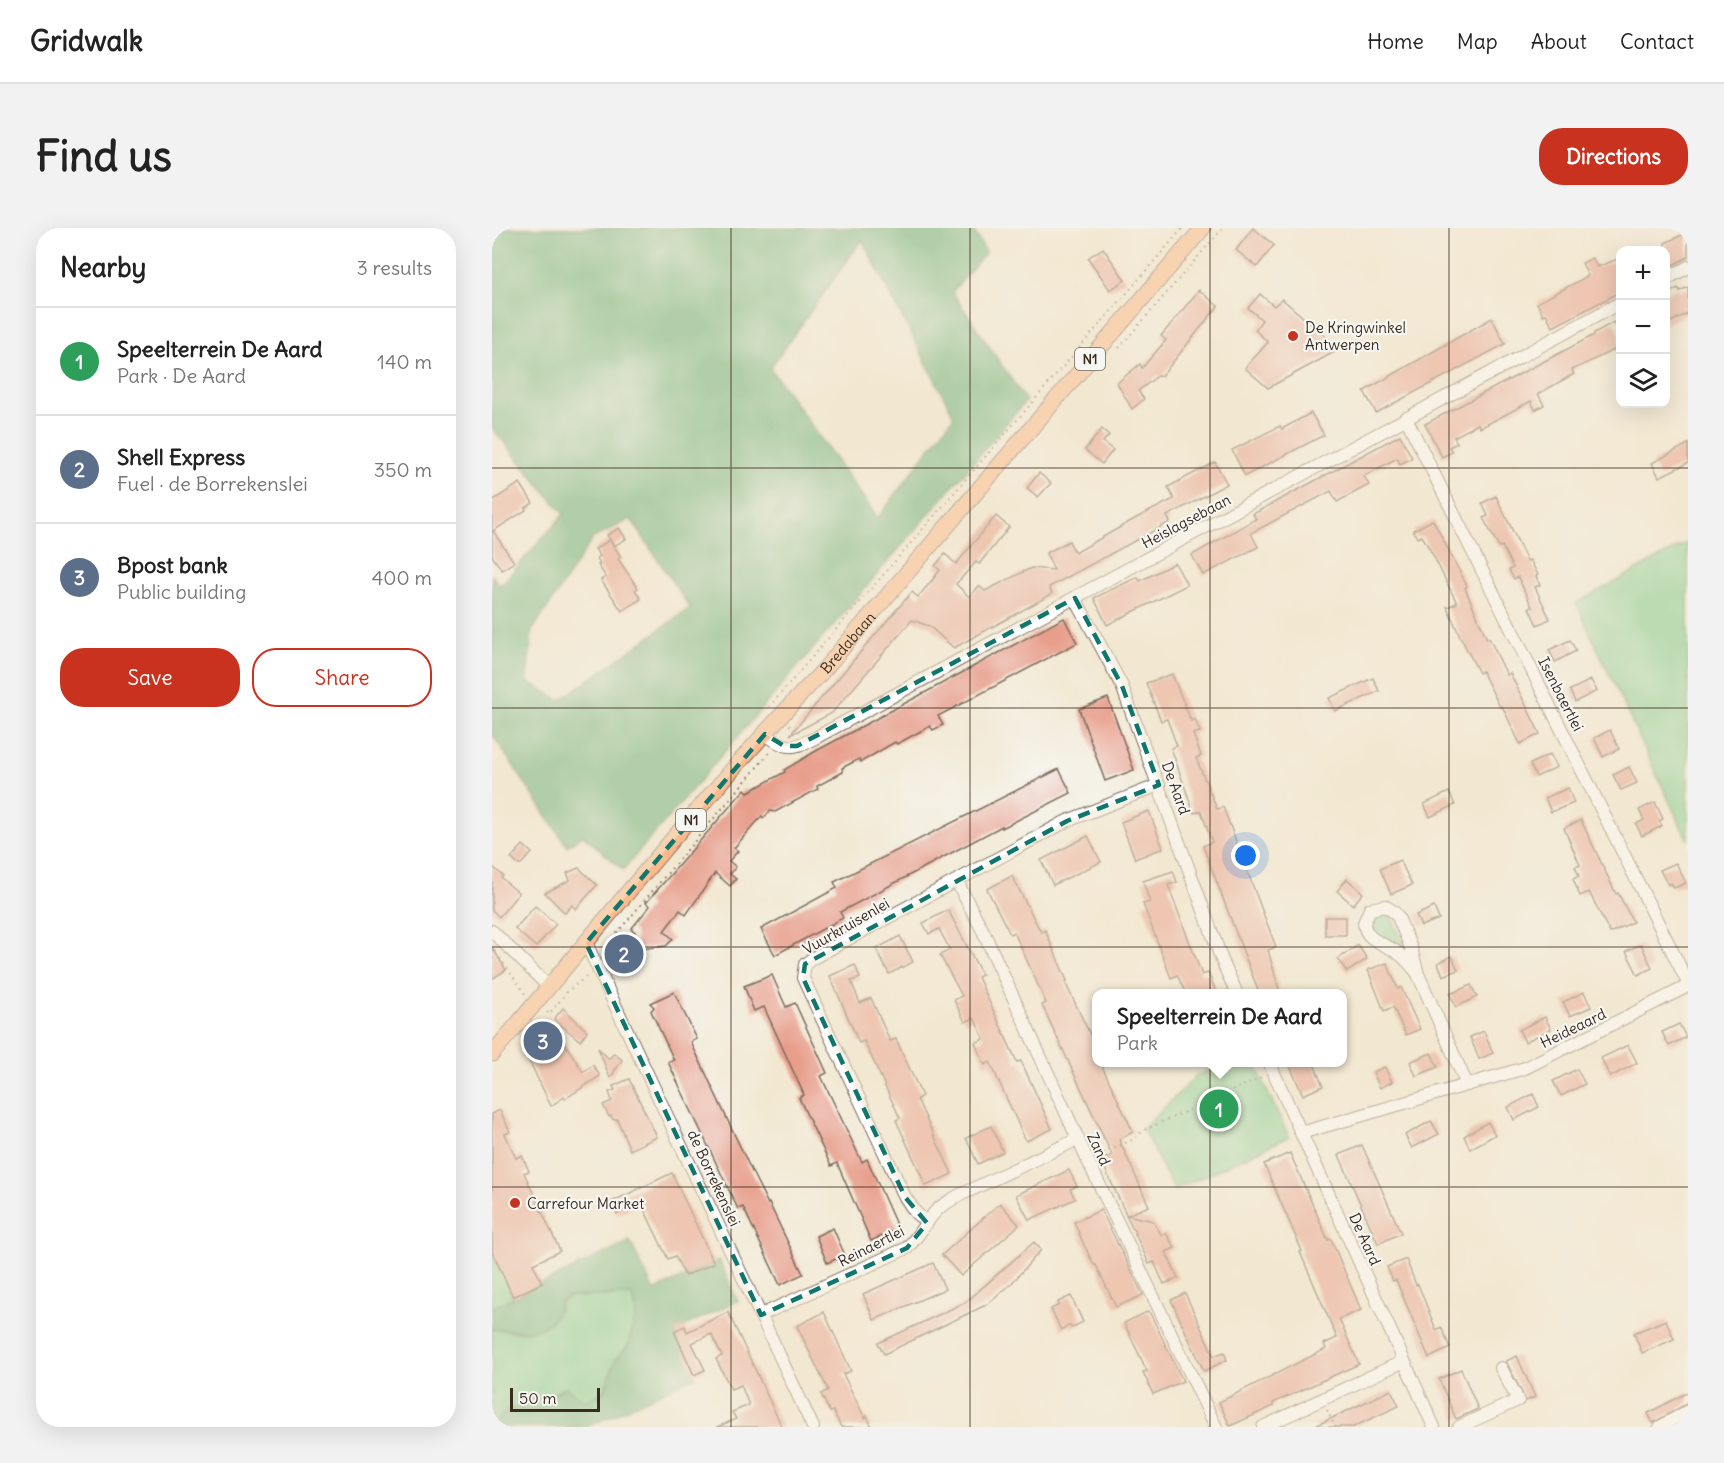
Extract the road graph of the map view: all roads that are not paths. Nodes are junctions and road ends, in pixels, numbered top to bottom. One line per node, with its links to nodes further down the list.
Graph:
1 (1203, 228): 7 (main road, Bredabaan / N1)
2 (1688, 267): 3 (street)
3 (1670, 276)
4 (1616, 305): 5 (street, Heislagsebaan)
5 (1406, 418): 6 (street, Heislagsebaan); 13 (street, Isenbaertlei)
6 (1075, 598): 7 (street, Heislagsebaan); 8 (street, De Aard)
7 (765, 734): 11 (main road, Bredabaan / N1)
8 (1159, 785): 9 (street, Vuurkruisenlei); 15 (street, De Aard)
9 (957, 882): 20 (street, Zand); 21 (street, Vuurkruisenlei)
10 (492, 931): 14 (street)
11 (586, 943): 14 (main road, Bredabaan / N1); 22 (street, de Borrekenslei)
12 (1418, 974): 12 (street); 18 (street)
13 (1688, 985): 18 (street, Heideaard)
14 (549, 987): 16 (main road, Bredabaan / N1)
15 (1235, 989)
16 (492, 1054)
17 (1271, 1067): 19 (street, De Aard)
18 (1467, 1085): 19 (street, Heideaard)
19 (1301, 1133): 23 (street, De Aard)
20 (1078, 1139): 21 (street, Reinaertlei); 27 (street, Zand)
21 (927, 1223): 22 (street, Reinaertlei)
22 (762, 1315): 26 (street, de Borrekenslei)
23 (1404, 1361): 28 (street); 29 (street, De Aard)
24 (1501, 1368): 30 (street)
25 (1688, 1412): 31 (street)
26 (813, 1427)
27 (1216, 1427)
28 (1263, 1427)
29 (1434, 1427)
30 (1459, 1427)
31 (1660, 1427)

